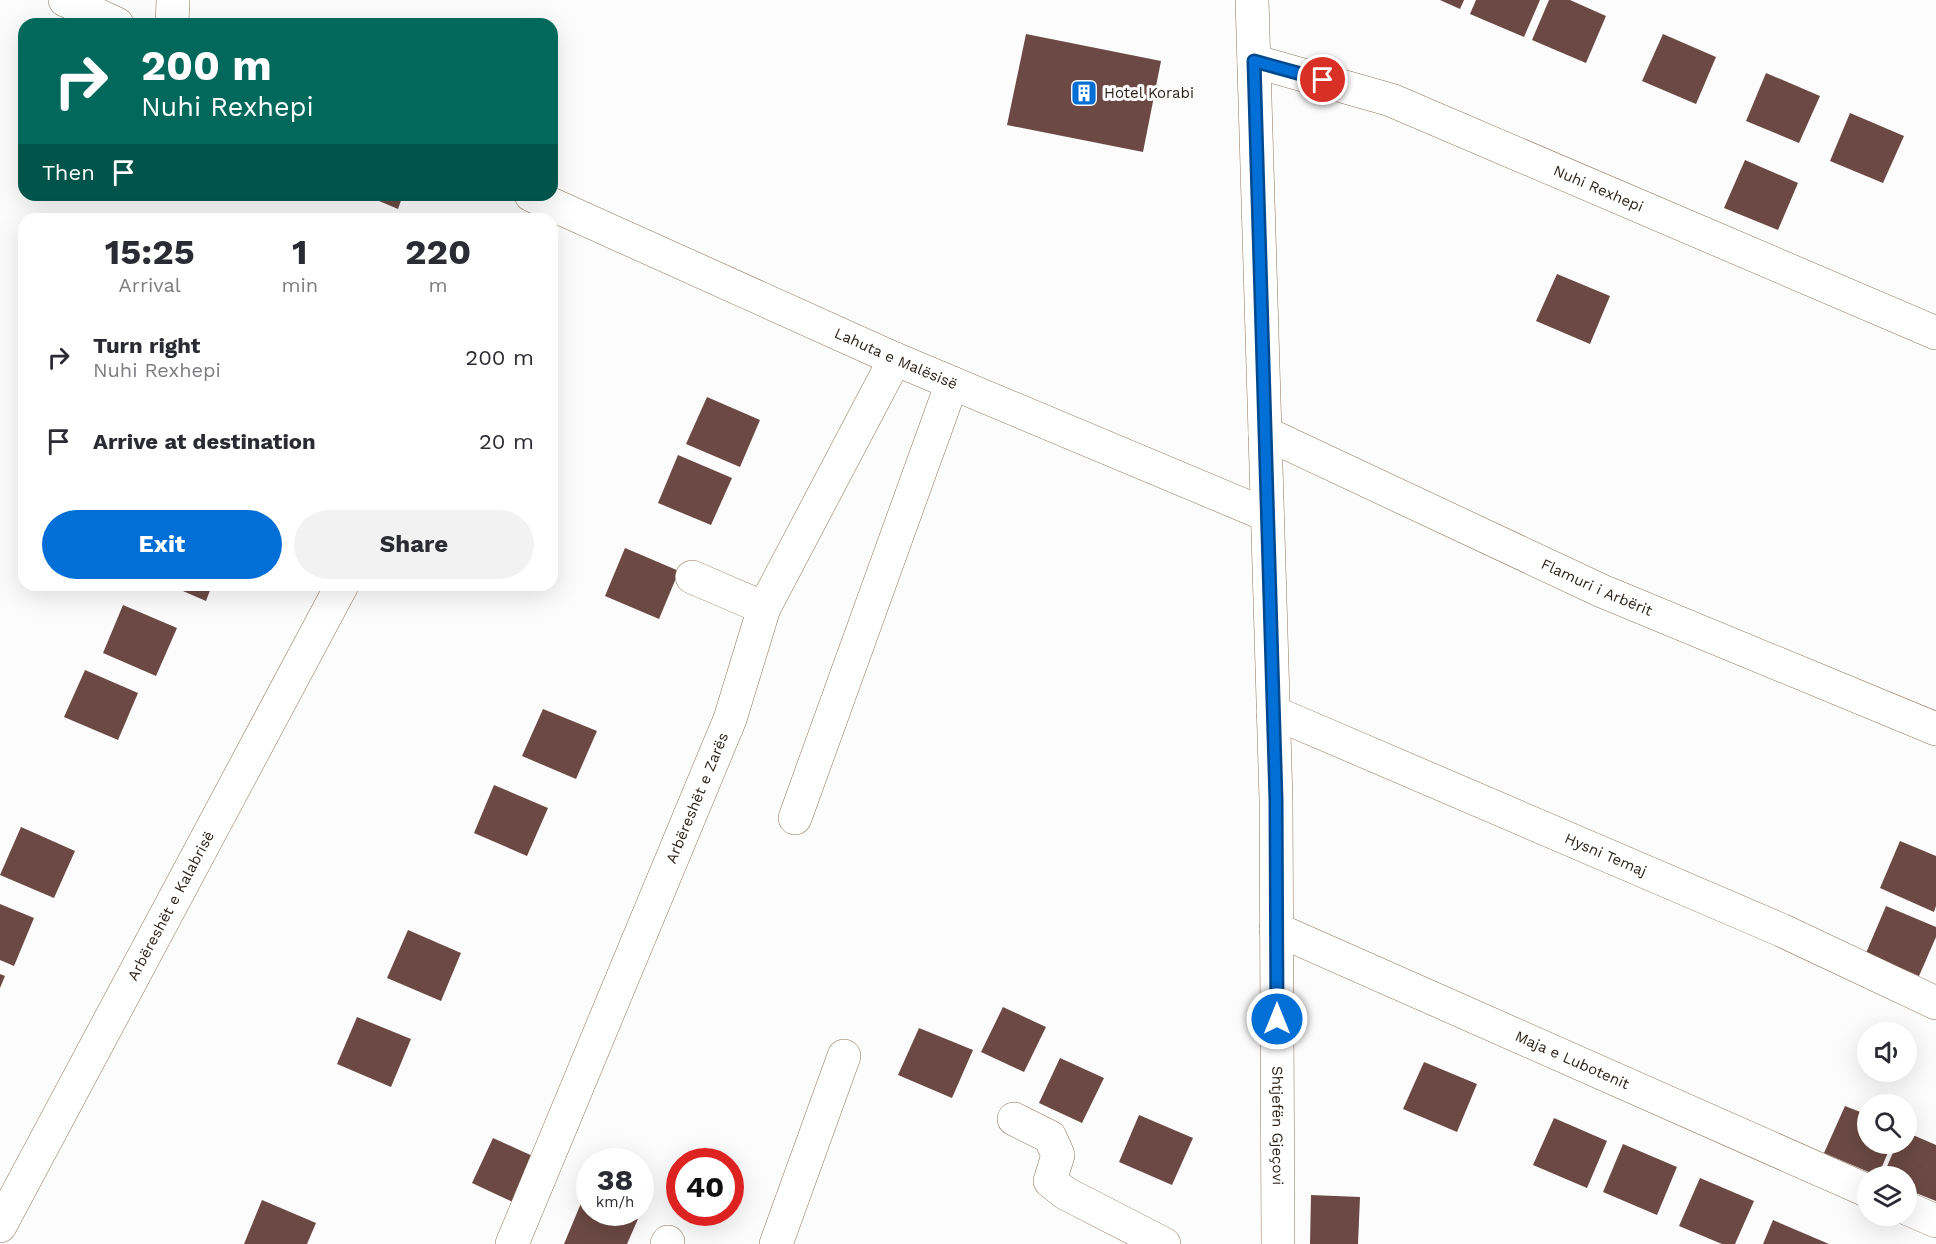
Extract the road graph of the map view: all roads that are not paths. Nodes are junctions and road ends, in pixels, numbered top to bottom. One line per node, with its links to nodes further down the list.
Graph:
1 (65, 0): 4 (street)
2 (173, 0): 5 (street)
3 (1252, 0): 6 (street, Shtjefën Gjeçovi)
4 (104, 18)
5 (172, 18)
6 (1254, 61): 10 (street, Nuhi Rexhepi); 13 (street, Shtjefën Gjeçovi)
7 (541, 206): 8 (street, Lahuta e Malësisë)
8 (557, 213)
9 (558, 213): 11 (street, Lahuta e Malësisë)
10 (1936, 333)
11 (895, 359): 12 (street, Lahuta e Malësisë); 17 (street, Arbëreshët e Zarës)
12 (952, 383): 14 (street, Lahuta e Malësisë); 20 (street)
13 (1264, 433): 14 (street, Shtjefën Gjeçovi); 19 (street, Flamuri i Arbërit)
14 (1267, 514): 18 (street, Shtjefën Gjeçovi)
15 (692, 577): 17 (street)
16 (339, 591): 28 (street, Arbëreshët e Kalabrisë)
17 (764, 608): 29 (street, Arbëreshët e Zarës)
18 (1273, 712): 21 (street, Shtjefën Gjeçovi); 22 (street, Hysni Temaj)
19 (1936, 729)
20 (795, 818)
21 (1276, 929): 25 (street, Maja e Lubotenit); 32 (street, Shtjefën Gjeçovi)
22 (1936, 1003)
23 (844, 1056): 30 (street)
24 (1014, 1119): 31 (street)
25 (1857, 1186)
26 (1917, 1213): 27 (street)
27 (1936, 1221)
28 (0, 1226)
29 (512, 1244)
30 (776, 1244)
31 (1164, 1244)
32 (1278, 1244)

